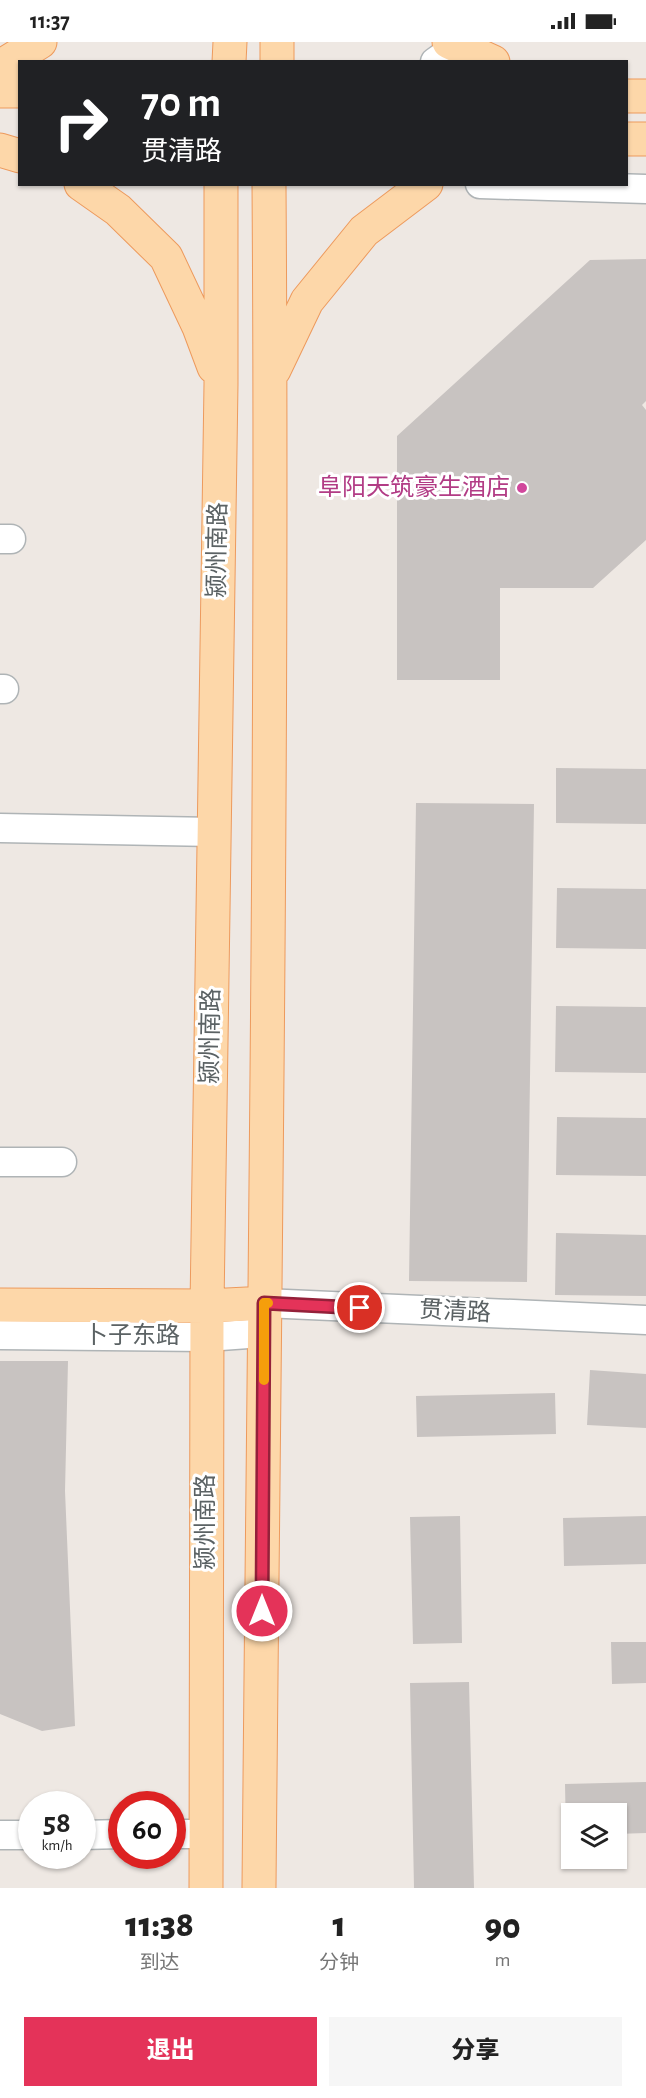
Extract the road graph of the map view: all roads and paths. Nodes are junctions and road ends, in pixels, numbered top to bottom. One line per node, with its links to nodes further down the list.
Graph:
1 (40, 42): 8 (main road)
2 (230, 42): 5 (main road)
3 (278, 42): 6 (main road)
4 (451, 48): 7 (main road)
5 (229, 60)
6 (277, 60)
7 (488, 60)
8 (0, 67)
9 (0, 91): 10 (main road)
10 (18, 91)
11 (628, 96): 12 (main road)
12 (646, 96)
13 (0, 136): 14 (main road)
14 (18, 136)
15 (628, 139): 16 (main road)
16 (646, 139)
17 (0, 150): 18 (main road)
18 (18, 155)
19 (18, 167): 20 (street)
20 (0, 168)
21 (84, 186): 28 (main road)
22 (221, 186): 28 (main road, 颍州南路)
23 (269, 186): 27 (main road)
24 (423, 186): 27 (main road)
25 (546, 186): 26 (street)
26 (646, 189)
27 (271, 378): 34 (main road)
28 (221, 384): 30 (main road, 颍州南路)
29 (0, 828): 30 (street)
30 (214, 832): 36 (main road, 颍州南路)
31 (0, 1162): 32 (street)
32 (62, 1162)
33 (0, 1305): 36 (main road)
34 (264, 1318): 35 (street, 贯清路); 36 (main road); 43 (main road)
35 (646, 1320)
36 (207, 1321): 37 (street, 卜子东路); 39 (main road, 颍州南路)
37 (0, 1335)
38 (186, 1834): 39 (street)
39 (206, 1834): 42 (main road, 颍州南路)
40 (0, 1835): 41 (street)
41 (18, 1835)
42 (206, 1888)
43 (259, 1888)

